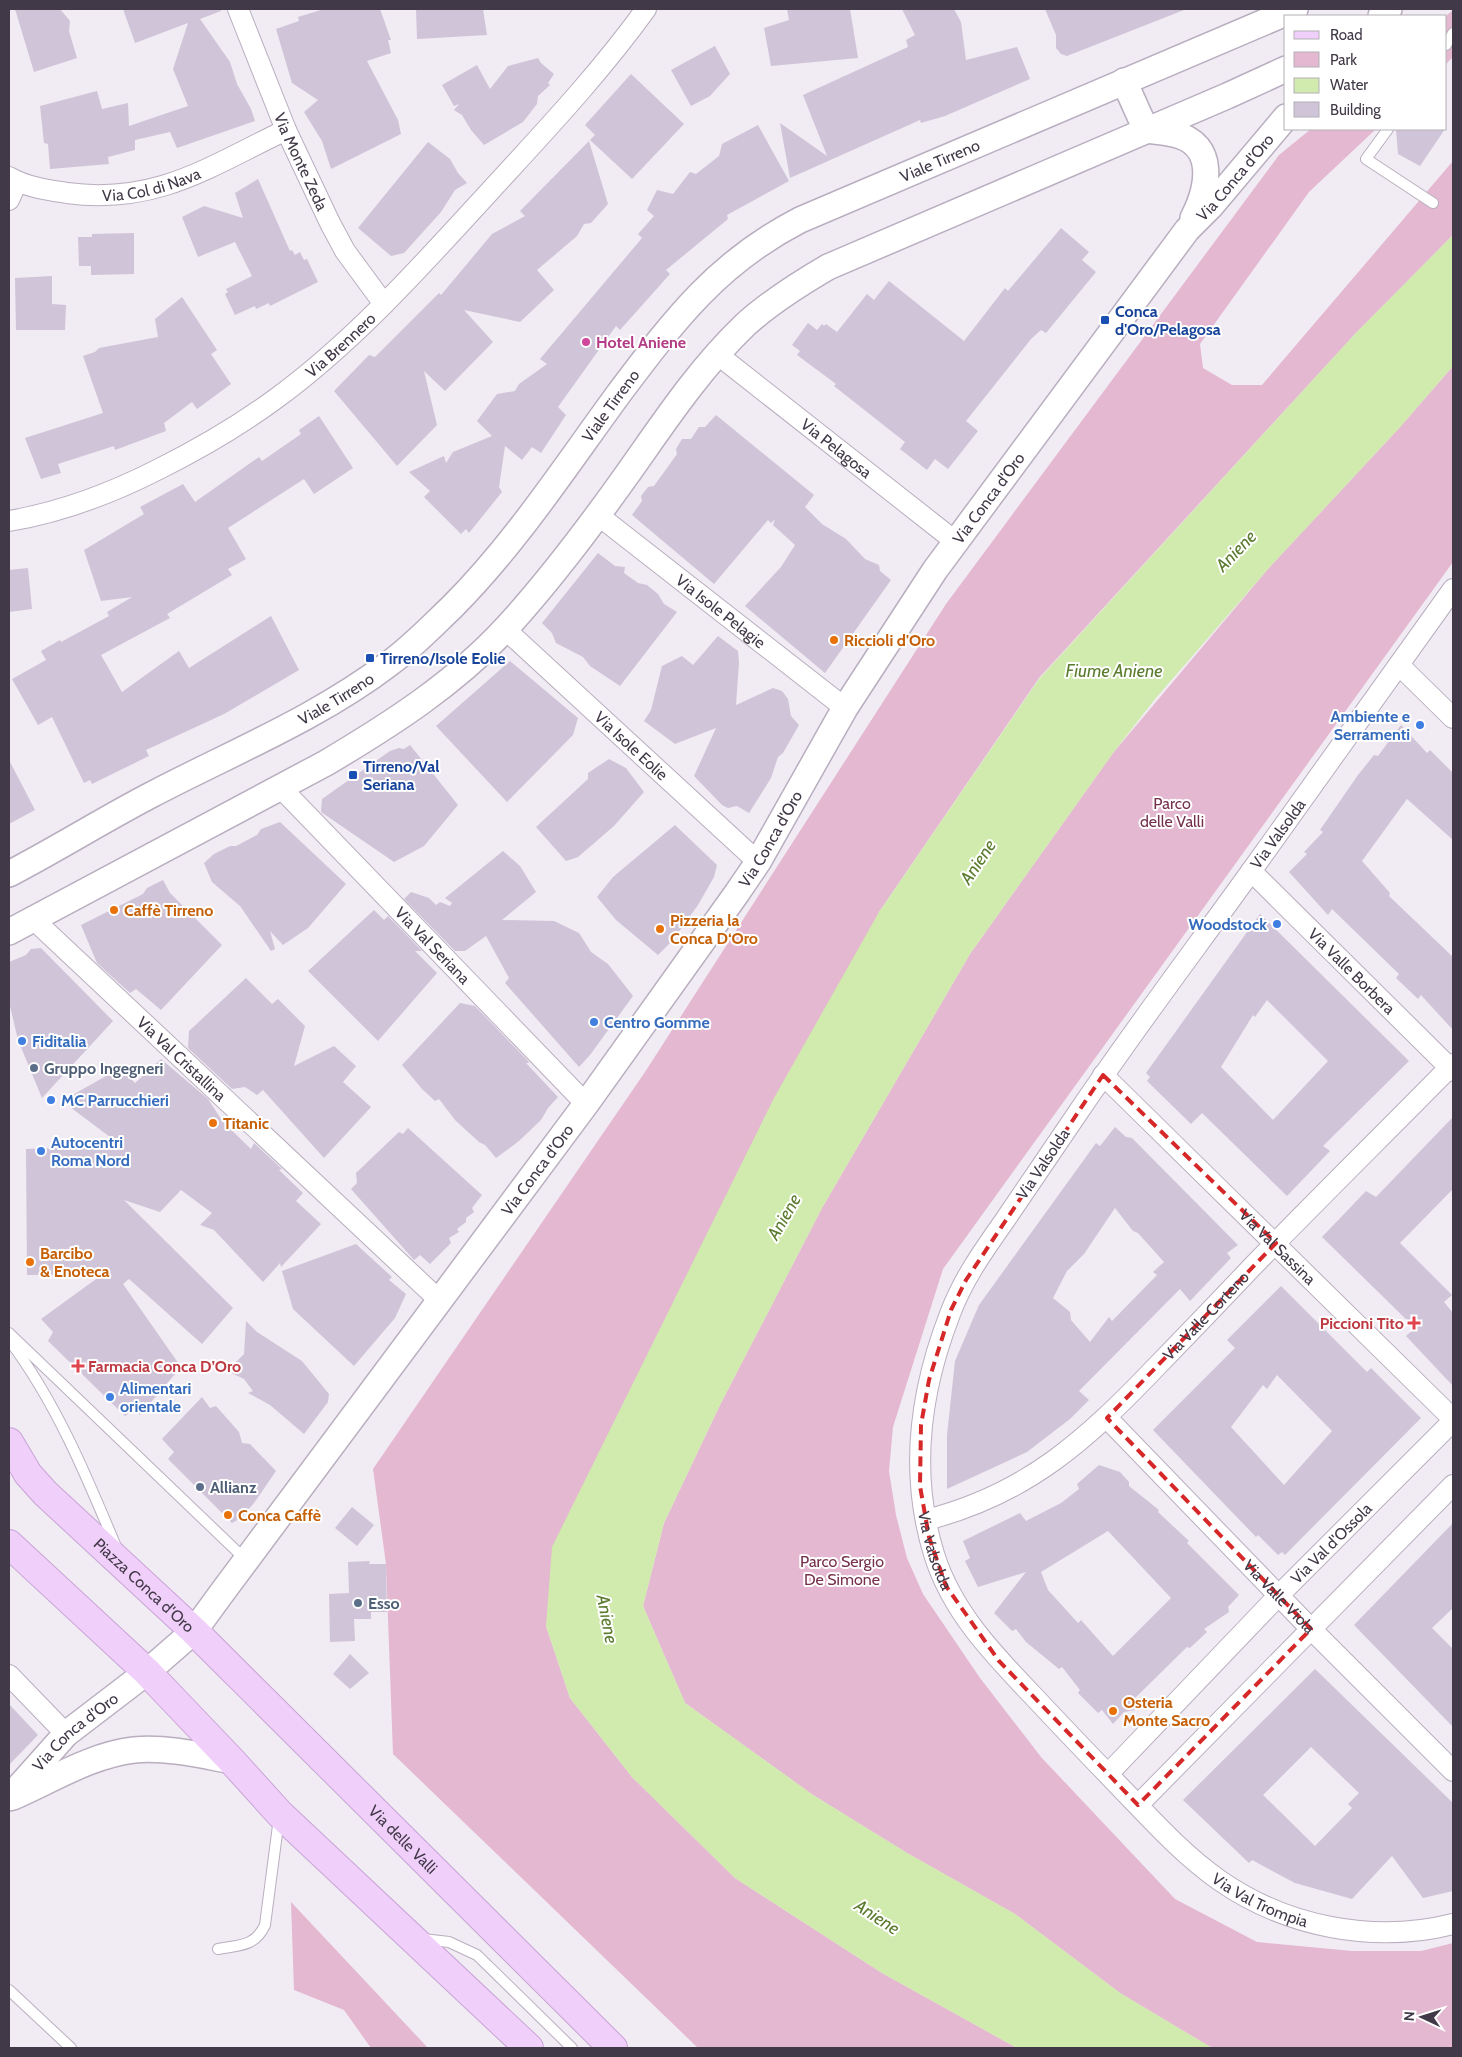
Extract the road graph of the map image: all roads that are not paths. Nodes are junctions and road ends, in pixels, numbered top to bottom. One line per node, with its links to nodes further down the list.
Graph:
1 (238, 9): 7 (street, Via Monte Zeda)
2 (646, 9): 13 (street, Via Brennero)
3 (1295, 9): 5 (street, Viale Tirreno)
4 (1284, 70): 8 (street)
5 (1124, 81): 8 (street); 26 (street, Viale Tirreno)
6 (1284, 119): 12 (street, Via Conca d'Oro)
7 (286, 130): 10 (street, Via Col di Nava); 13 (street, Via Monte Zeda)
8 (1146, 130): 12 (street); 14 (street)
9 (1387, 130): 11 (lane)
10 (11, 186)
11 (1433, 203)
12 (1187, 230): 17 (street, Via Conca d'Oro)
13 (384, 304): 16 (street, Via Brennero)
14 (717, 354): 15 (street); 17 (street, Via Pelagosa)
15 (598, 515): 19 (street); 21 (street, Via Isole Pelagie)
16 (9, 521)
17 (956, 542): 21 (street, Via Conca d'Oro)
18 (1453, 589): 20 (street, Via Valsolda)
19 (505, 629): 23 (street); 24 (street, Via Isole Eolie)
20 (1399, 664): 22 (street); 25 (street, Via Valsolda)
21 (844, 708): 24 (street, Via Conca d'Oro)
22 (1453, 718)
23 (280, 788): 27 (street); 31 (street, Via Val Seriana)
24 (758, 862): 31 (street, Via Conca d'Oro)
25 (1251, 871): 29 (street, Via Valle Borbera); 30 (street, Via Valsolda)
26 (9, 874)
27 (33, 919): 28 (street); 33 (street, Via Val Cristallina)
28 (9, 932)
29 (1452, 1068): 32 (street, Via Valle Corteno)
30 (1103, 1075): 32 (street, Via Val Sassina); 40 (street, Via Valsolda)
31 (586, 1104): 33 (street, Via Conca d'Oro)
32 (1276, 1243): 36 (street, Via Valle Corteno); 37 (street, Via Val Sassina)
33 (439, 1300): 42 (street, Via Conca d'Oro)
34 (9, 1333): 42 (lane)
35 (9, 1340): 43 (lane)
36 (1107, 1418): 40 (street, Via Valle Corteno); 44 (street, Via Valle Viola)
37 (1453, 1420): 44 (street, Via Val d'Ossola)
38 (9, 1442): 43 (main road, Piazza Conca d'Oro)
39 (1453, 1485): 45 (street)
40 (926, 1520): 52 (street, Via Valsolda)
41 (9, 1544): 47 (main road)
42 (246, 1561): 46 (street, Via Conca d'Oro)
43 (124, 1566): 46 (main road, Piazza Conca d'Oro)
44 (1279, 1595): 45 (street, Via Valle Viola); 52 (street, Via Val d'Ossola)
45 (1311, 1629): 51 (street, Via Valle Viola); 54 (street)
46 (194, 1631): 47 (street, Piazza Conca d'Oro); 63 (main road, Via delle Valli)
47 (147, 1672): 49 (street, Via Conca d'Oro); 50 (main road)
48 (9, 1675): 49 (street)
49 (66, 1734): 53 (street, Via Conca d'Oro)
50 (232, 1761): 53 (street); 55 (main road)
51 (1453, 1771)
52 (1108, 1774): 54 (street, Via Val Trompia)
53 (9, 1798)
54 (1138, 1805): 56 (street, Via Val Trompia)
55 (280, 1814): 57 (main road); 58 (lane)
56 (1453, 1924)
57 (412, 1939): 61 (main road); 62 (lane)
58 (218, 1950)
59 (9, 1990): 60 (lane)
60 (71, 2048)
61 (529, 2048)
62 (572, 2048)
63 (613, 2048)

